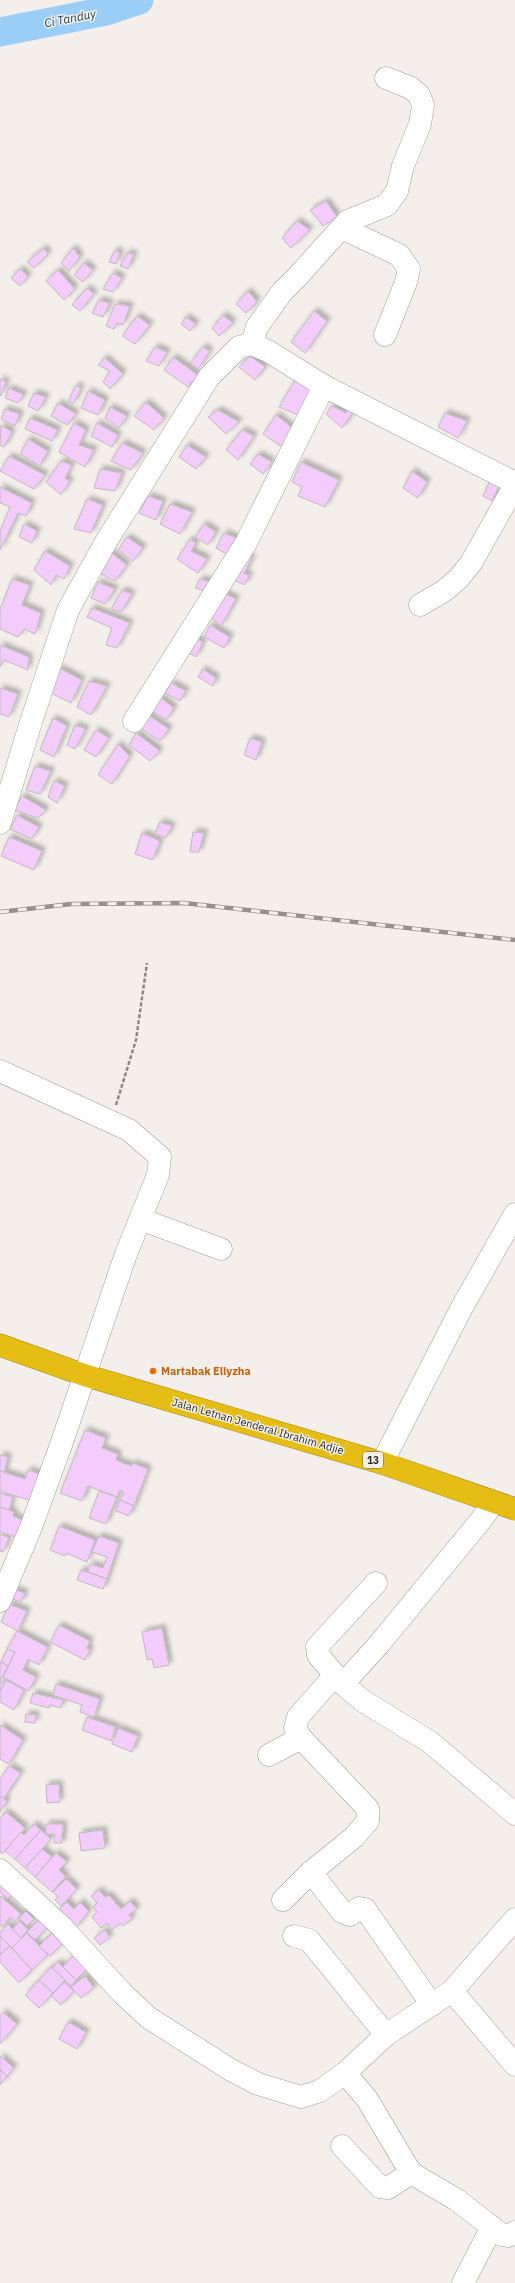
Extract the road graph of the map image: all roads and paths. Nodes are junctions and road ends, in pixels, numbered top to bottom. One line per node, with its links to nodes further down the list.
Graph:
1 (386, 78): 2 (street)
2 (342, 228): 3 (street); 4 (street)
3 (384, 335)
4 (252, 344): 5 (street); 9 (street)
5 (324, 386): 6 (street); 8 (street)
6 (515, 484): 7 (street)
7 (420, 605)
8 (134, 721)
9 (0, 823)
10 (147, 963): 12 (path)
11 (0, 1070): 12 (street)
12 (111, 1121): 14 (street)
13 (515, 1214): 18 (street)
14 (140, 1219): 15 (street); 17 (street)
15 (222, 1249)
16 (0, 1345): 17 (highway, Jalan Letnan Jenderal Ibrahim Adjie / 13)
17 (84, 1375): 18 (highway, Jalan Letnan Jenderal Ibrahim Adjie / 13); 22 (street)
18 (382, 1463): 19 (highway, Jalan Letnan Jenderal Ibrahim Adjie / 13)
19 (494, 1502): 20 (highway, Jalan Letnan Jenderal Ibrahim Adjie / 13); 23 (street)
20 (515, 1509)
21 (376, 1583): 23 (street)
22 (0, 1601)
23 (339, 1680): 24 (street); 26 (street)
24 (301, 1738): 25 (street); 28 (street)
25 (269, 1755)
26 (515, 1814)
27 (0, 1870): 36 (street)
28 (311, 1872): 29 (street); 33 (street)
29 (283, 1900)
30 (515, 1919): 32 (street)
31 (294, 1936): 34 (street)
32 (452, 1990): 33 (street); 35 (street)
33 (432, 2005): 34 (street)
34 (386, 2035): 36 (street)
35 (515, 2066)
36 (345, 2073): 38 (street)
37 (342, 2146): 38 (street)
38 (411, 2173): 39 (street)
39 (492, 2227): 40 (street); 41 (street)
40 (515, 2232)
41 (463, 2283)

